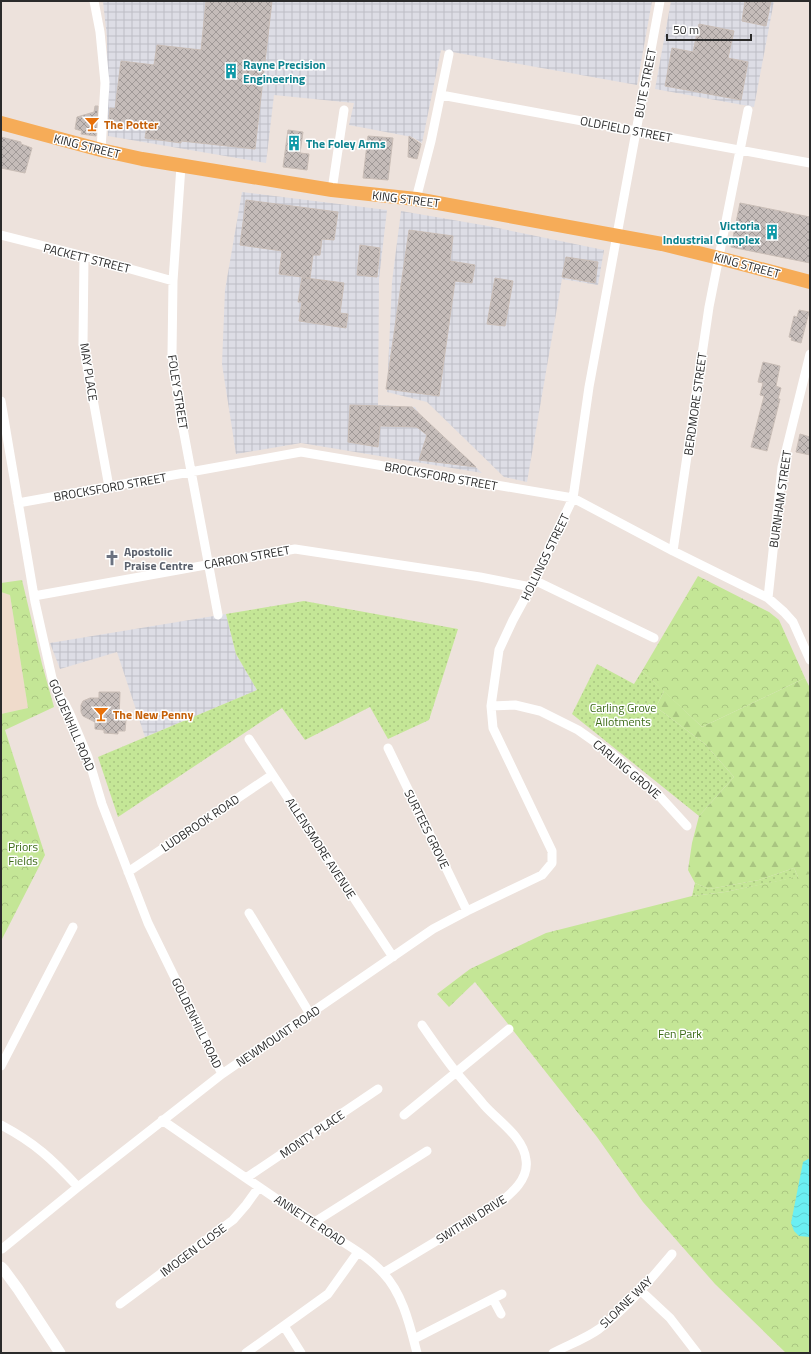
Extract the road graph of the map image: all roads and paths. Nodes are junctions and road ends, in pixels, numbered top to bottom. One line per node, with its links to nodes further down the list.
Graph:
1 (94, 1): 9 (street)
2 (660, 1): 8 (street, BUTE STREET)
3 (449, 54): 4 (street)
4 (441, 95): 8 (street, OLDFIELD STREET); 14 (street)
5 (344, 110): 13 (street)
6 (748, 110): 10 (street, BERDMORE STREET)
7 (1, 123): 9 (main road, KING STREET)
8 (636, 131): 10 (street, OLDFIELD STREET); 16 (street, BUTE STREET)
9 (101, 150): 12 (main road, KING STREET)
10 (740, 151): 11 (street, OLDFIELD STREET); 18 (street, BERDMORE STREET)
11 (810, 163)
12 (181, 166): 13 (main road, KING STREET); 19 (street, FOLEY STREET)
13 (332, 190): 14 (main road, KING STREET)
14 (416, 199): 16 (main road, KING STREET)
15 (1, 236): 17 (street, PACKETT STREET)
16 (616, 236): 18 (main road, KING STREET); 25 (street, HOLLINGS STREET)
17 (84, 256): 19 (street, PACKETT STREET); 24 (street, MAY PLACE)
18 (719, 258): 20 (main road, KING STREET); 27 (street, BERDMORE STREET)
19 (173, 281): 23 (street, FOLEY STREET)
20 (810, 282)
21 (810, 354): 31 (street, BURNHAM STREET)
22 (1, 401): 26 (street, GOLDENHILL ROAD)
23 (192, 473): 24 (street, BROCKSFORD STREET); 25 (street, BROCKSFORD STREET); 28 (street, FOLEY STREET)
24 (109, 486): 26 (street, BROCKSFORD STREET)
25 (573, 498): 27 (street, BROCKSFORD STREET); 29 (street, HOLLINGS STREET)
26 (18, 503): 30 (street, GOLDENHILL ROAD)
27 (673, 551): 31 (street, BROCKSFORD STREET)
28 (208, 564): 29 (street, CARRON STREET); 30 (street, CARRON STREET); 32 (street, FOLEY STREET)
29 (532, 583): 33 (street, CARRON STREET); 35 (street, HOLLINGS STREET)
30 (34, 596): 41 (street, GOLDENHILL ROAD)
31 (768, 598): 34 (street, BROCKSFORD STREET)
32 (218, 615)
33 (654, 638)
34 (810, 660)
35 (491, 706): 39 (street, CARLING GROVE); 40 (street, HOLLINGS STREET)
36 (249, 739): 38 (street, ALLENSMORE AVENUE)
37 (388, 748): 42 (street, SURTEES GROVE)
38 (272, 775): 41 (street, LUDBROOK ROAD); 45 (street, ALLENSMORE AVENUE)
39 (687, 826)
40 (552, 863): 42 (street, NEWMOUNT ROAD)
41 (128, 872): 51 (street, GOLDENHILL ROAD)
42 (467, 911): 45 (street, NEWMOUNT ROAD)
43 (249, 913): 46 (street)
44 (73, 927): 49 (street)
45 (393, 957): 46 (street, NEWMOUNT ROAD)
46 (310, 1014): 51 (street, NEWMOUNT ROAD)
47 (422, 1025): 50 (street, SWITHIN DRIVE)
48 (509, 1029): 50 (street)
49 (1, 1066)
50 (456, 1072): 53 (street); 65 (street, SWITHIN DRIVE)
51 (222, 1074): 54 (street, NEWMOUNT ROAD)
52 (378, 1089): 57 (street, MONTY PLACE)
53 (404, 1115)
54 (162, 1120): 57 (street, ANNETTE ROAD); 58 (street, NEWMOUNT ROAD)
55 (1, 1125): 58 (street)
56 (427, 1151): 60 (street)
57 (246, 1178): 59 (street, ANNETTE ROAD)
58 (78, 1187): 61 (street, NEWMOUNT ROAD)
59 (259, 1187): 60 (street, ANNETTE ROAD); 69 (street, IMOGEN CLOSE)
60 (313, 1223): 62 (street, ANNETTE ROAD)
61 (2, 1249)
62 (358, 1252): 65 (street, ANNETTE ROAD); 71 (street)
63 (672, 1254): 66 (street, SLOANE WAY)
64 (1, 1267): 73 (street)
65 (383, 1273): 72 (street, ANNETTE ROAD)
66 (640, 1290): 77 (street, SLOANE WAY); 78 (street)
67 (502, 1294): 68 (street)
68 (493, 1299): 70 (street); 72 (street)
69 (120, 1304)
70 (501, 1314)
71 (284, 1326): 74 (street); 75 (street)
72 (414, 1339): 76 (street, ANNETTE ROAD)
73 (60, 1353)
74 (246, 1353)
75 (301, 1353)
76 (417, 1353)
77 (553, 1353)
78 (697, 1353)

